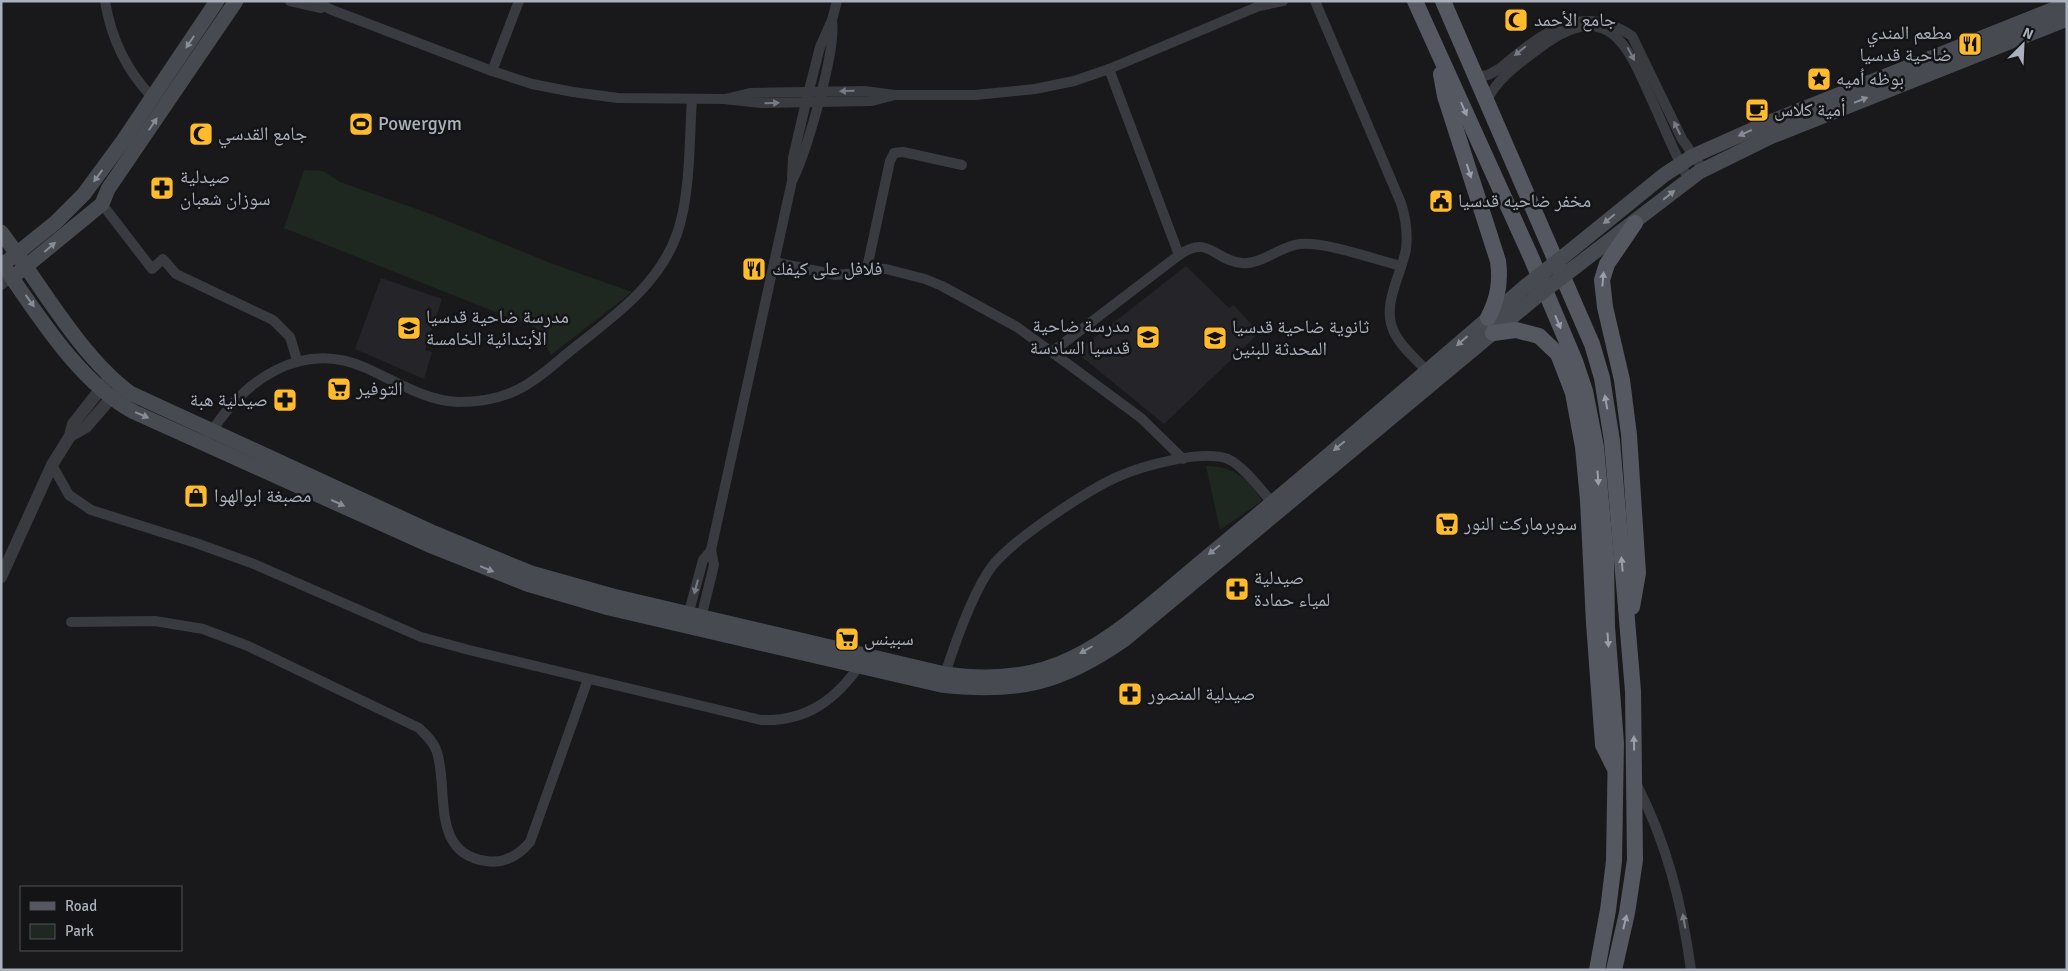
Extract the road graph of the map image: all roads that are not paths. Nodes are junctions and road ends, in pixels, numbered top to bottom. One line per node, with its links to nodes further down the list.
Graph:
1 (105, 1): 24 (street)
2 (217, 1): 22 (main road, one-way to 22)
3 (236, 1): 22 (main road)
4 (290, 1): 14 (street)
5 (314, 1): 14 (street)
6 (519, 1): 19 (street)
7 (837, 1): 16 (street)
8 (1283, 1): 12 (street)
9 (1315, 1): 41 (street)
10 (1407, 1): 13 (street)
11 (1442, 1): 20 (main road)
12 (1262, 4): 18 (street)
13 (1418, 8): 17 (main road)
14 (332, 10): 19 (street)
15 (2061, 10): 21 (main road)
16 (832, 20): 25 (street); 26 (street)
17 (1440, 57): 45 (main road, one-way to 45); 61 (main road, one-way to 61)
18 (1109, 69): 26 (street); 38 (street)
19 (492, 71): 27 (street)
20 (1476, 77): 23 (street, one-way to 20); 28 (main road)
21 (1895, 79): 29 (main road, one-way to 29); 31 (main road, one-way to 21)
22 (170, 84): 24 (main road); 34 (main road, one-way to 22)
23 (1652, 89): 28 (street, one-way to 23); 29 (street, one-way to 23); 29 (street)
24 (152, 97): 37 (main road, one-way to 37)
25 (807, 97): 26 (street); 27 (street); 33 (street)
26 (819, 97): 33 (street)
27 (692, 99): 47 (street)
28 (1485, 103): 57 (main road, one-way to 28)
29 (1687, 160): 31 (street); 32 (street); 44 (main road, one-way to 44, bridge)
30 (962, 165): 42 (street)
31 (1703, 169): 32 (main road)
32 (1688, 180): 35 (main road, one-way to 32)
33 (792, 181): 39 (street)
34 (102, 204): 40 (main road, one-way to 34); 47 (street)
35 (1634, 223): 44 (main road, bridge); 57 (main road, one-way to 35)
36 (1, 232): 37 (main road)
37 (18, 254): 40 (main road); 43 (main road)
38 (1179, 255): 41 (street); 46 (street)
39 (774, 262): 42 (street); 55 (street)
40 (27, 266): 43 (main road); 49 (main road)
41 (1401, 266): 48 (street)
42 (867, 268): 46 (street)
43 (4, 271): 49 (main road, one-way to 49)
44 (1531, 292): 45 (main road)
45 (1491, 326): 48 (main road, one-way to 48); 53 (main road); 61 (main road)
46 (1052, 352): 51 (street)
47 (297, 360): 50 (street)
48 (1427, 371): 53 (main road, one-way to 53)
49 (111, 388): 50 (main road); 52 (street)
50 (208, 437): 55 (main road)
51 (1183, 459): 53 (street); 60 (street)
52 (52, 465): 54 (street); 59 (street)
53 (1276, 507): 60 (main road)
54 (1, 577)
55 (693, 621): 58 (main road)
56 (71, 622): 59 (street)
57 (1629, 622): 62 (main road, one-way to 57)
58 (862, 661): 59 (street); 60 (main road)
59 (588, 679)
60 (943, 680)
61 (1616, 770): 63 (main road)
62 (1635, 781): 64 (main road, one-way to 62); 65 (street, one-way to 62)
63 (1597, 970)
64 (1614, 970)
65 (1691, 970)

